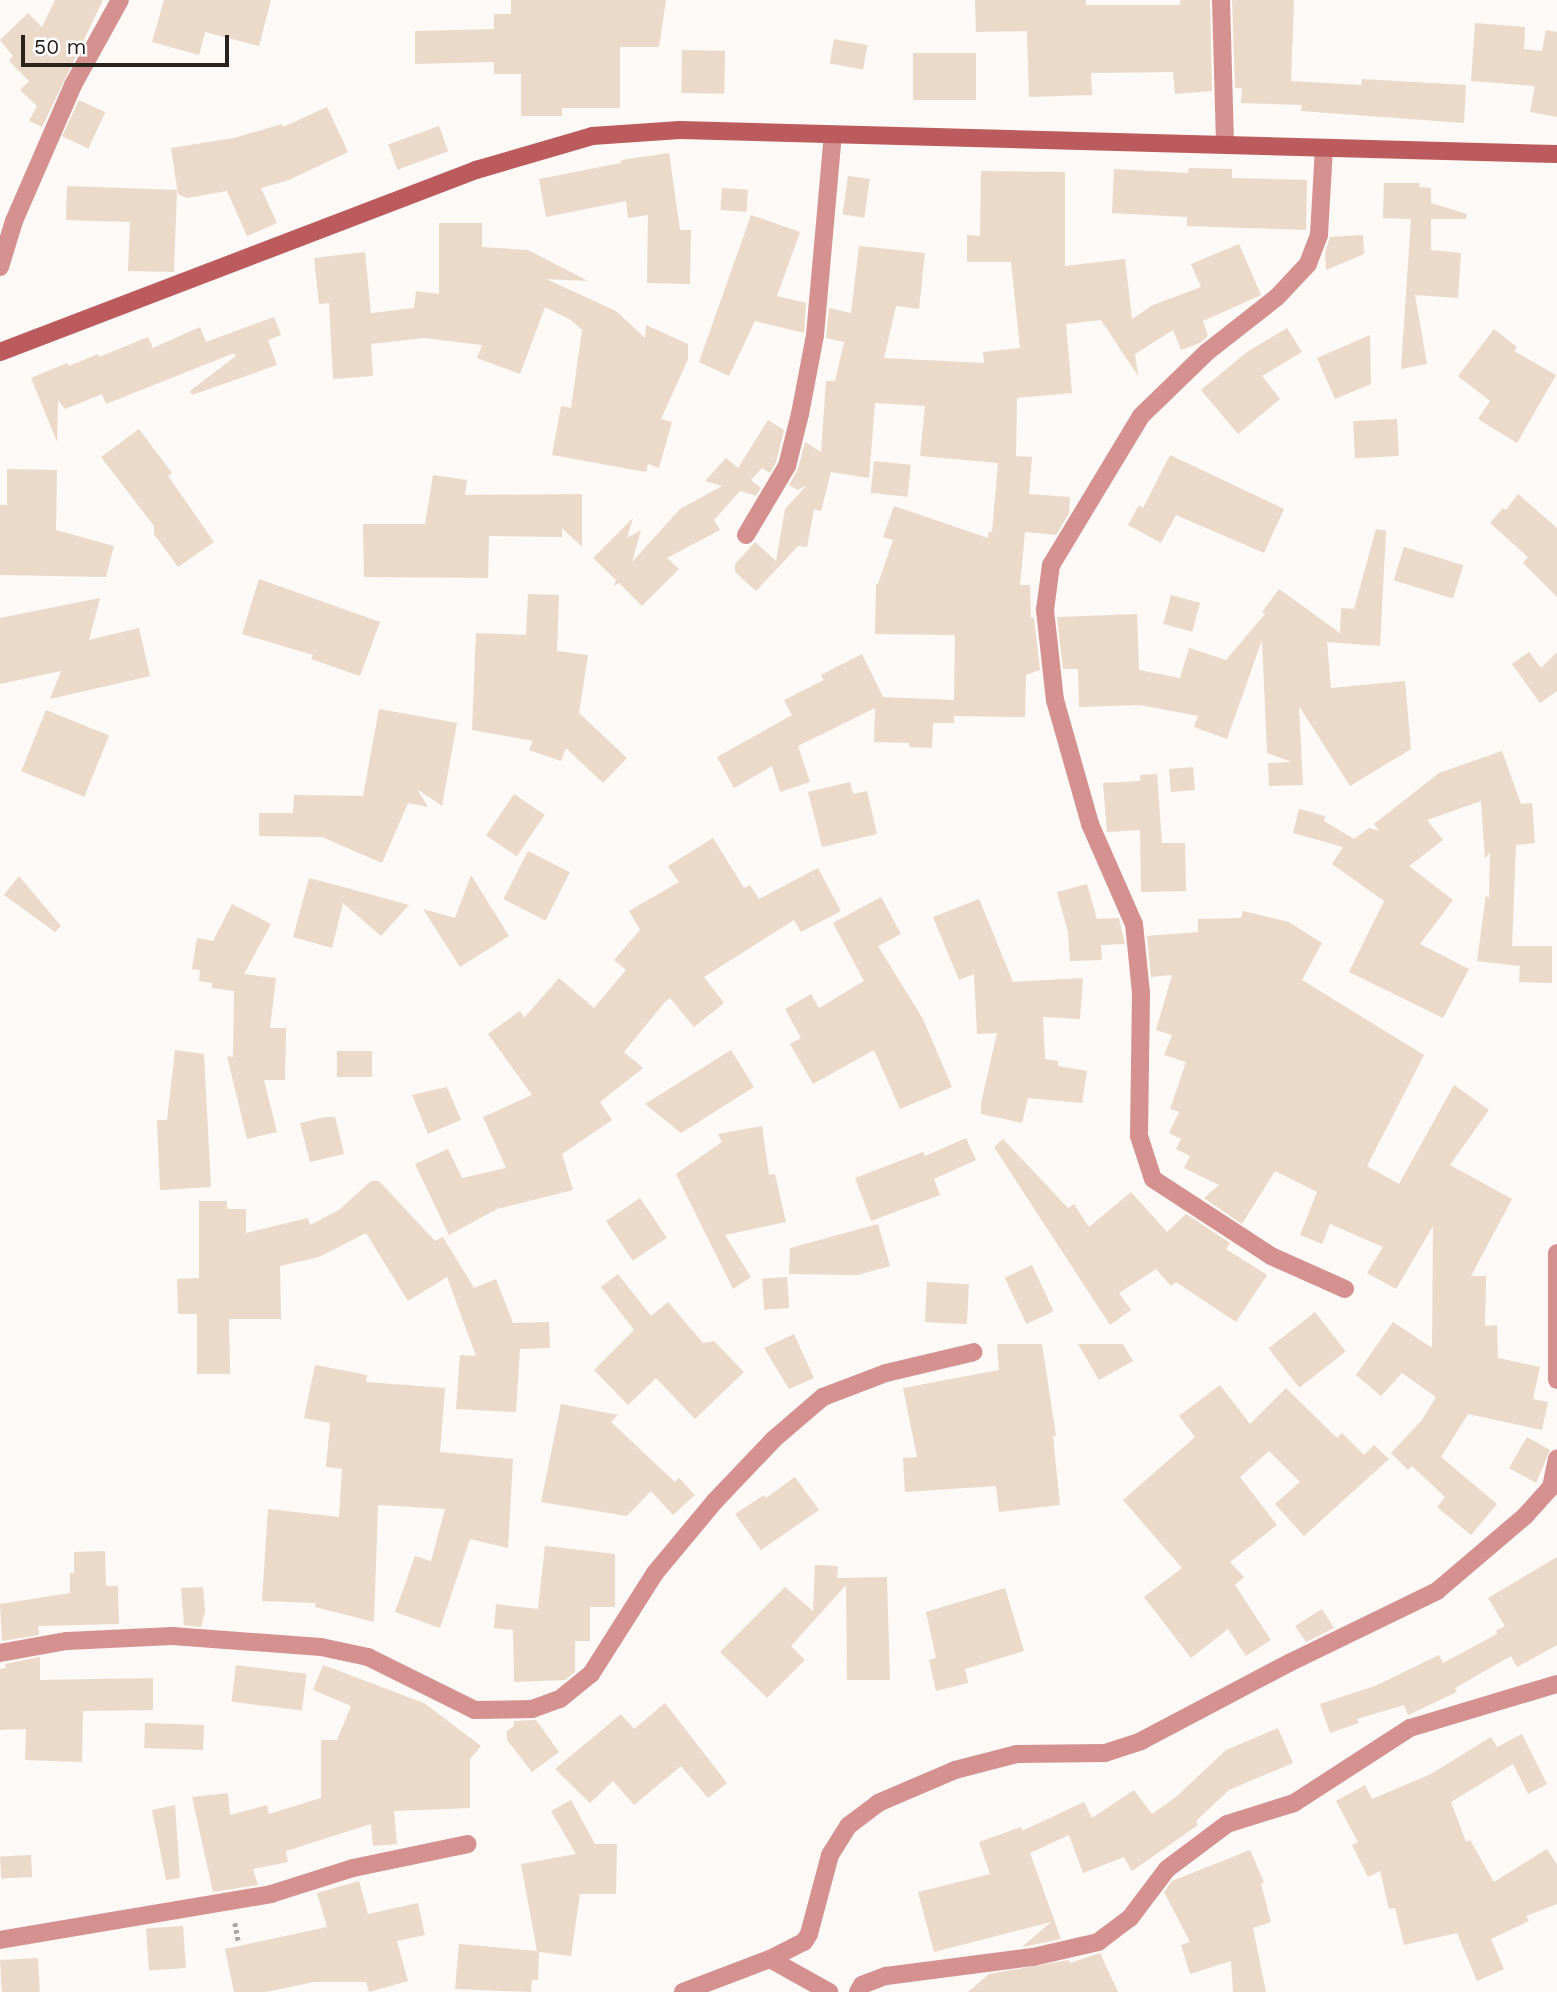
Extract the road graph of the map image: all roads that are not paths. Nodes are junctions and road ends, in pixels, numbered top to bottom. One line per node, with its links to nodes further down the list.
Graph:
1 (120, 0): 7 (street)
2 (1221, 0): 4 (street)
3 (833, 135): 4 (street); 8 (street); 9 (street)
4 (1225, 144): 5 (street)
5 (1324, 148): 6 (street); 11 (street)
6 (1557, 154)
7 (0, 267)
8 (0, 352)
9 (746, 535)
10 (1557, 1253): 13 (street)
11 (1345, 1289)
12 (974, 1352): 15 (street)
13 (1557, 1380)
14 (1557, 1459): 19 (street)
15 (0, 1653)
16 (1557, 1684): 22 (street)
17 (468, 1844): 18 (street)
18 (0, 1940)
19 (770, 1959): 20 (street); 21 (street)
20 (683, 1992)
21 (829, 1992)
22 (858, 1992)

